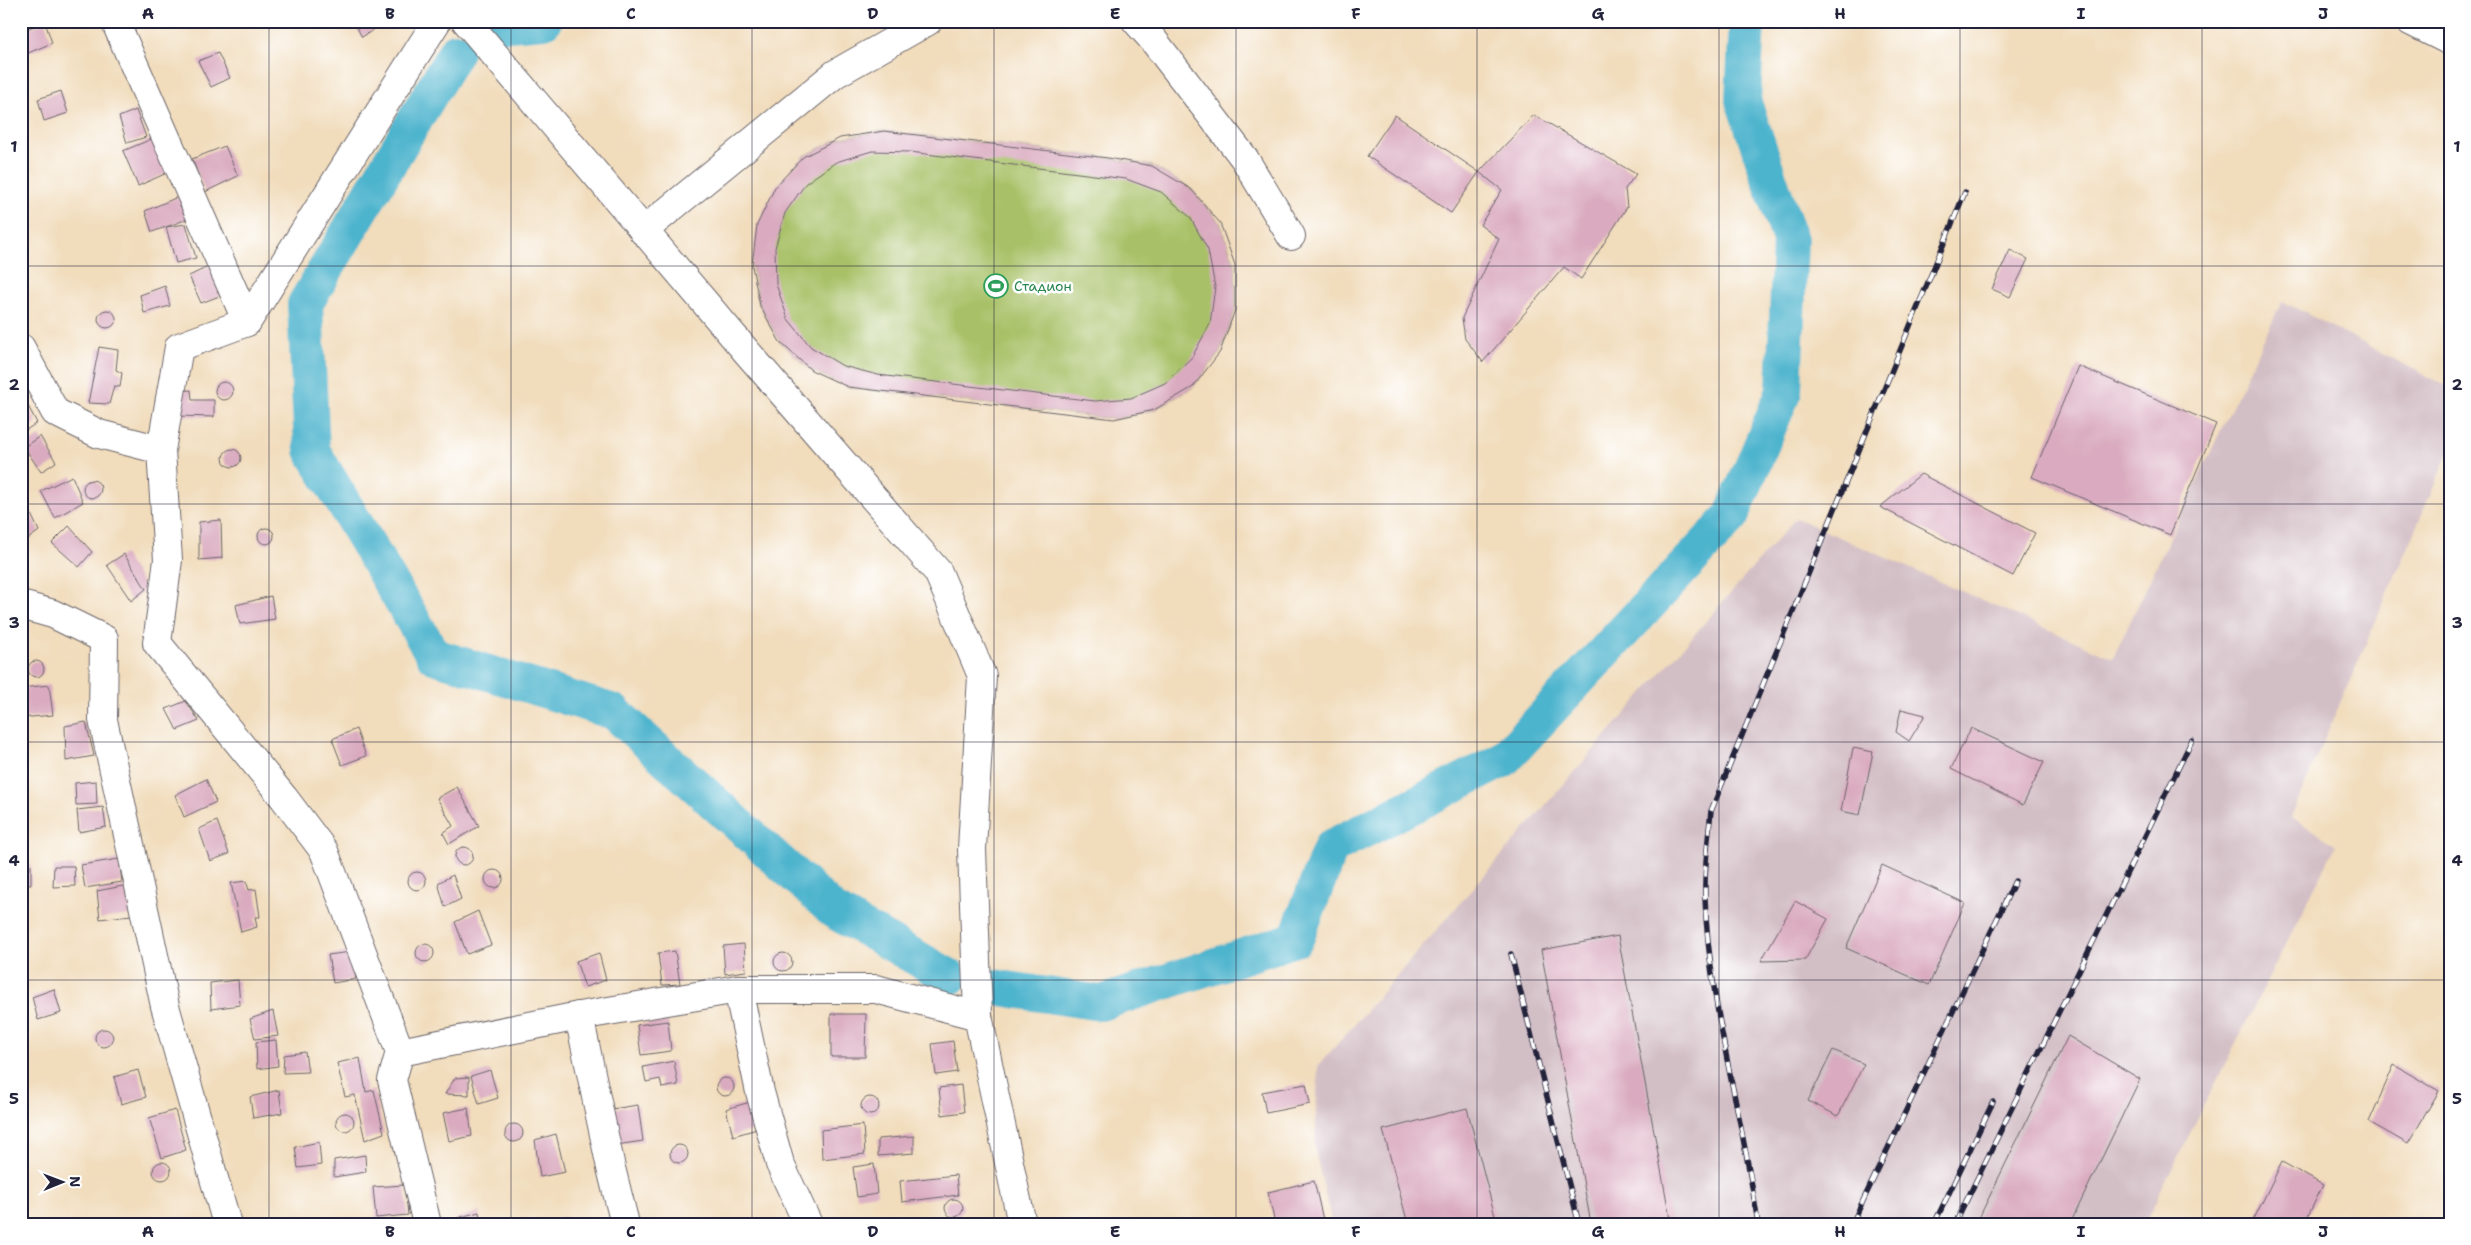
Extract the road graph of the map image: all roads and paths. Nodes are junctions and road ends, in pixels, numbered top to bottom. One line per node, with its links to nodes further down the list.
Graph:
1 (115, 21): 10 (street)
2 (437, 21): 10 (street)
3 (466, 21): 8 (street)
4 (928, 21): 8 (street)
5 (1136, 21): 9 (street)
6 (2410, 21): 7 (street)
7 (2450, 41)
8 (643, 232): 16 (street)
9 (1291, 236)
10 (247, 322): 12 (street)
11 (21, 348): 12 (street)
12 (161, 450): 17 (street)
13 (21, 605): 18 (street)
14 (738, 990): 15 (street); 16 (street); 21 (street)
15 (579, 1016): 17 (street); 20 (street)
16 (978, 1016): 22 (street)
17 (400, 1052): 19 (street)
18 (227, 1224)
19 (427, 1224)
20 (625, 1224)
21 (808, 1224)
22 (1022, 1224)

